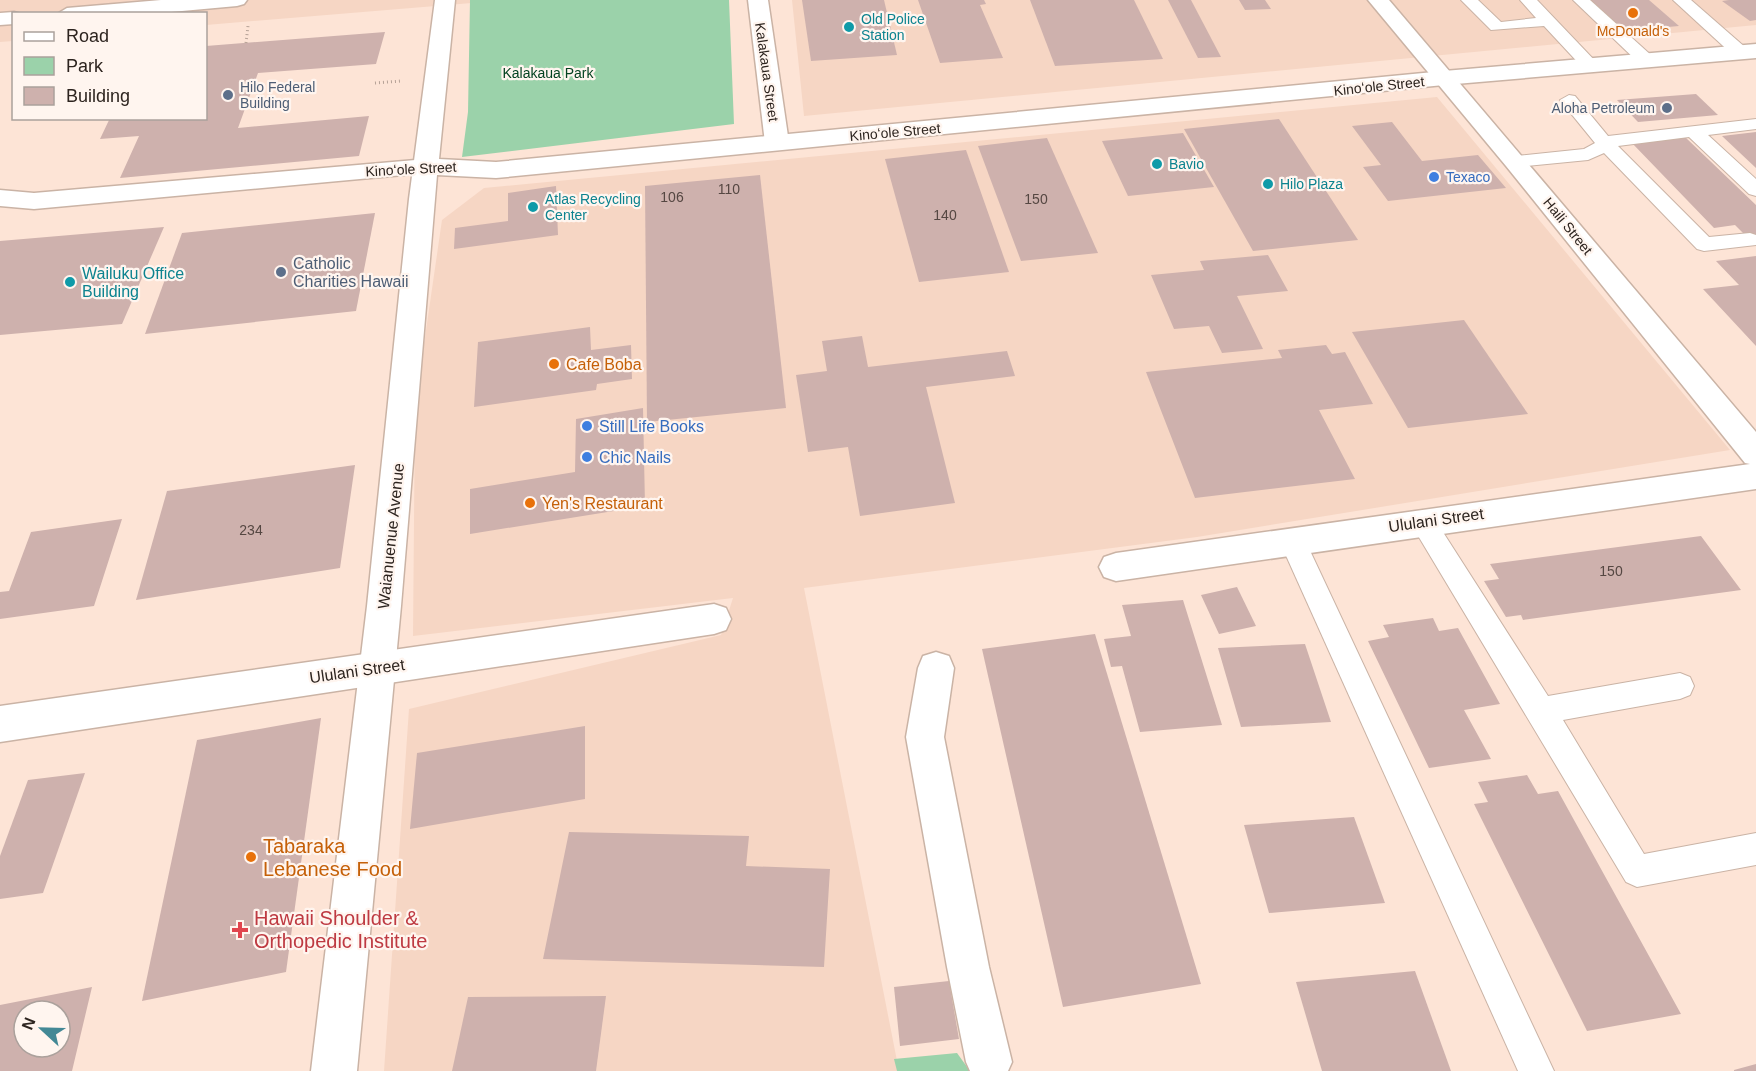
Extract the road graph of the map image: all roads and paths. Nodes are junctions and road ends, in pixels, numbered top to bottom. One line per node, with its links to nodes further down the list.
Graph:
1 (237, 0): 9 (street)
2 (445, 0): 24 (street, Waianuenue Avenue)
3 (758, 0): 21 (street, Kalakaua Street)
4 (1378, 0): 17 (street, Haili Street)
5 (1469, 0): 11 (lane)
6 (1528, 0): 11 (lane)
7 (1581, 0): 15 (lane)
8 (1681, 0): 14 (lane)
9 (112, 5): 10 (street)
10 (78, 12)
11 (1549, 21): 16 (lane)
12 (249, 24): 13 (path)
13 (246, 43)
14 (1748, 51): 15 (street, Kinoʻole Street)
15 (1646, 60): 16 (street, Kinoʻole Street)
16 (1590, 65): 17 (street, Kinoʻole Street)
17 (1444, 78): 21 (street, Kinoʻole Street); 23 (street, Haili Street)
18 (1569, 100): 22 (lane)
19 (1756, 124): 20 (lane)
20 (1694, 130): 22 (lane); 25 (lane)
21 (777, 143): 24 (street, Kinoʻole Street)
22 (1605, 144): 23 (lane); 29 (lane)
23 (1515, 161): 30 (street, Haili Street)
24 (427, 167): 27 (street, Kinoʻole Street); 36 (street, Waianuenue Avenue)
25 (1756, 190)
26 (0, 198): 27 (street, Kinoʻole Street)
27 (34, 201): 28 (street, Kinoʻole Street)
28 (0, 215)
29 (1750, 240)
30 (1756, 454)
31 (1756, 476): 32 (street, Ululani Street)
32 (1423, 522): 33 (street, Ululani Street); 39 (lane)
33 (1292, 540): 34 (street, Ululani Street); 44 (lane)
34 (1116, 567)
35 (714, 619): 36 (street, Ululani Street)
36 (377, 668): 40 (street, Ululani Street); 43 (street, Waianuenue Avenue)
37 (936, 668): 42 (street)
38 (1680, 686): 39 (lane)
39 (1541, 711): 41 (lane)
40 (0, 724)
41 (1756, 849)
42 (993, 1067)
43 (334, 1071)
44 (1536, 1071)

